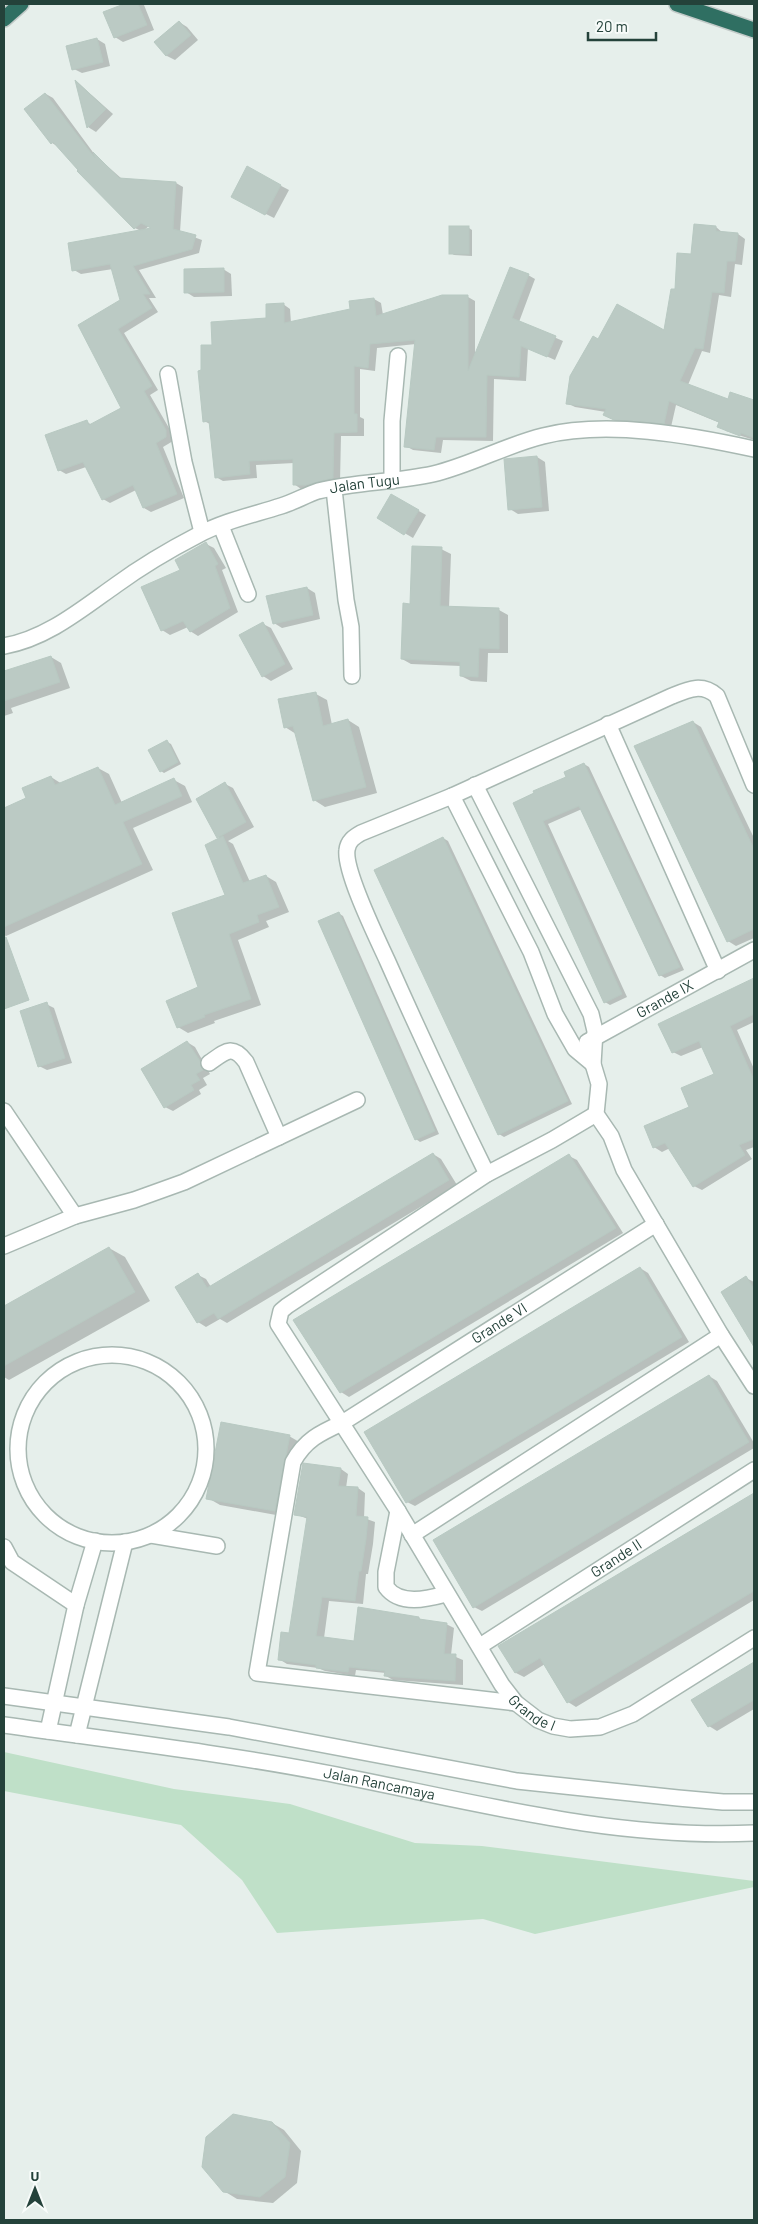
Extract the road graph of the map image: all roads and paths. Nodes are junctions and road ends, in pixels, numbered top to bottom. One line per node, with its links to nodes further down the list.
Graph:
1 (21, 4): 3 (highway)
2 (677, 4): 4 (highway)
3 (4, 19)
4 (754, 30)
5 (398, 356): 8 (street)
6 (168, 374): 11 (street)
7 (754, 449): 8 (street, Jalan Tugu)
8 (392, 481): 9 (street, Jalan Tugu)
9 (334, 488): 10 (street, Jalan Tugu); 14 (street)
10 (221, 526): 11 (street, Jalan Tugu); 12 (street)
11 (202, 532): 13 (street, Jalan Tugu)
12 (248, 594)
13 (4, 646)
14 (352, 676)
15 (608, 724): 16 (street); 17 (street); 20 (street)
16 (475, 785): 18 (street); 21 (street)
17 (754, 785)
18 (452, 796): 22 (street); 29 (street)
19 (754, 950): 20 (street, Grande IX)
20 (718, 971): 21 (street, Grande IX)
21 (595, 1038): 22 (street, Grande IX); 24 (street)
22 (575, 1049): 24 (street)
23 (209, 1063): 28 (street)
24 (594, 1064): 27 (street)
25 (357, 1100): 28 (street)
26 (4, 1111): 30 (street)
27 (596, 1114): 29 (street); 31 (street)
28 (279, 1137): 30 (street)
29 (487, 1174): 35 (street)
30 (75, 1216): 32 (street)
31 (656, 1224): 33 (street); 35 (street, Grande VI)
32 (4, 1246)
33 (721, 1335): 34 (street); 38 (street)
34 (754, 1386)
35 (342, 1423): 37 (street); 48 (street, Grande VI)
36 (754, 1470): 47 (street, Grande II)
37 (398, 1511): 38 (street); 44 (street)
38 (412, 1534): 44 (street)
39 (151, 1535): 40 (street); 41 (street); 42 (street)
40 (95, 1540): 41 (street); 45 (street)
41 (125, 1542): 52 (street)
42 (216, 1546)
43 (4, 1547): 45 (street)
44 (446, 1594): 47 (street)
45 (76, 1605): 50 (street)
46 (754, 1638): 51 (street, Grande I)
47 (480, 1646): 51 (street)
48 (257, 1673): 51 (street, Grande I)
49 (4, 1696): 50 (street, Jalan Rancamaya)
50 (56, 1703): 52 (street, Jalan Rancamaya); 54 (street)
51 (516, 1703)
52 (84, 1707): 55 (street); 56 (street, Jalan Rancamaya)
53 (4, 1725): 54 (street, Jalan Rancamaya)
54 (48, 1732): 55 (street, Jalan Rancamaya)
55 (77, 1735): 57 (street, Jalan Rancamaya)
56 (754, 1802)
57 (754, 1833)

